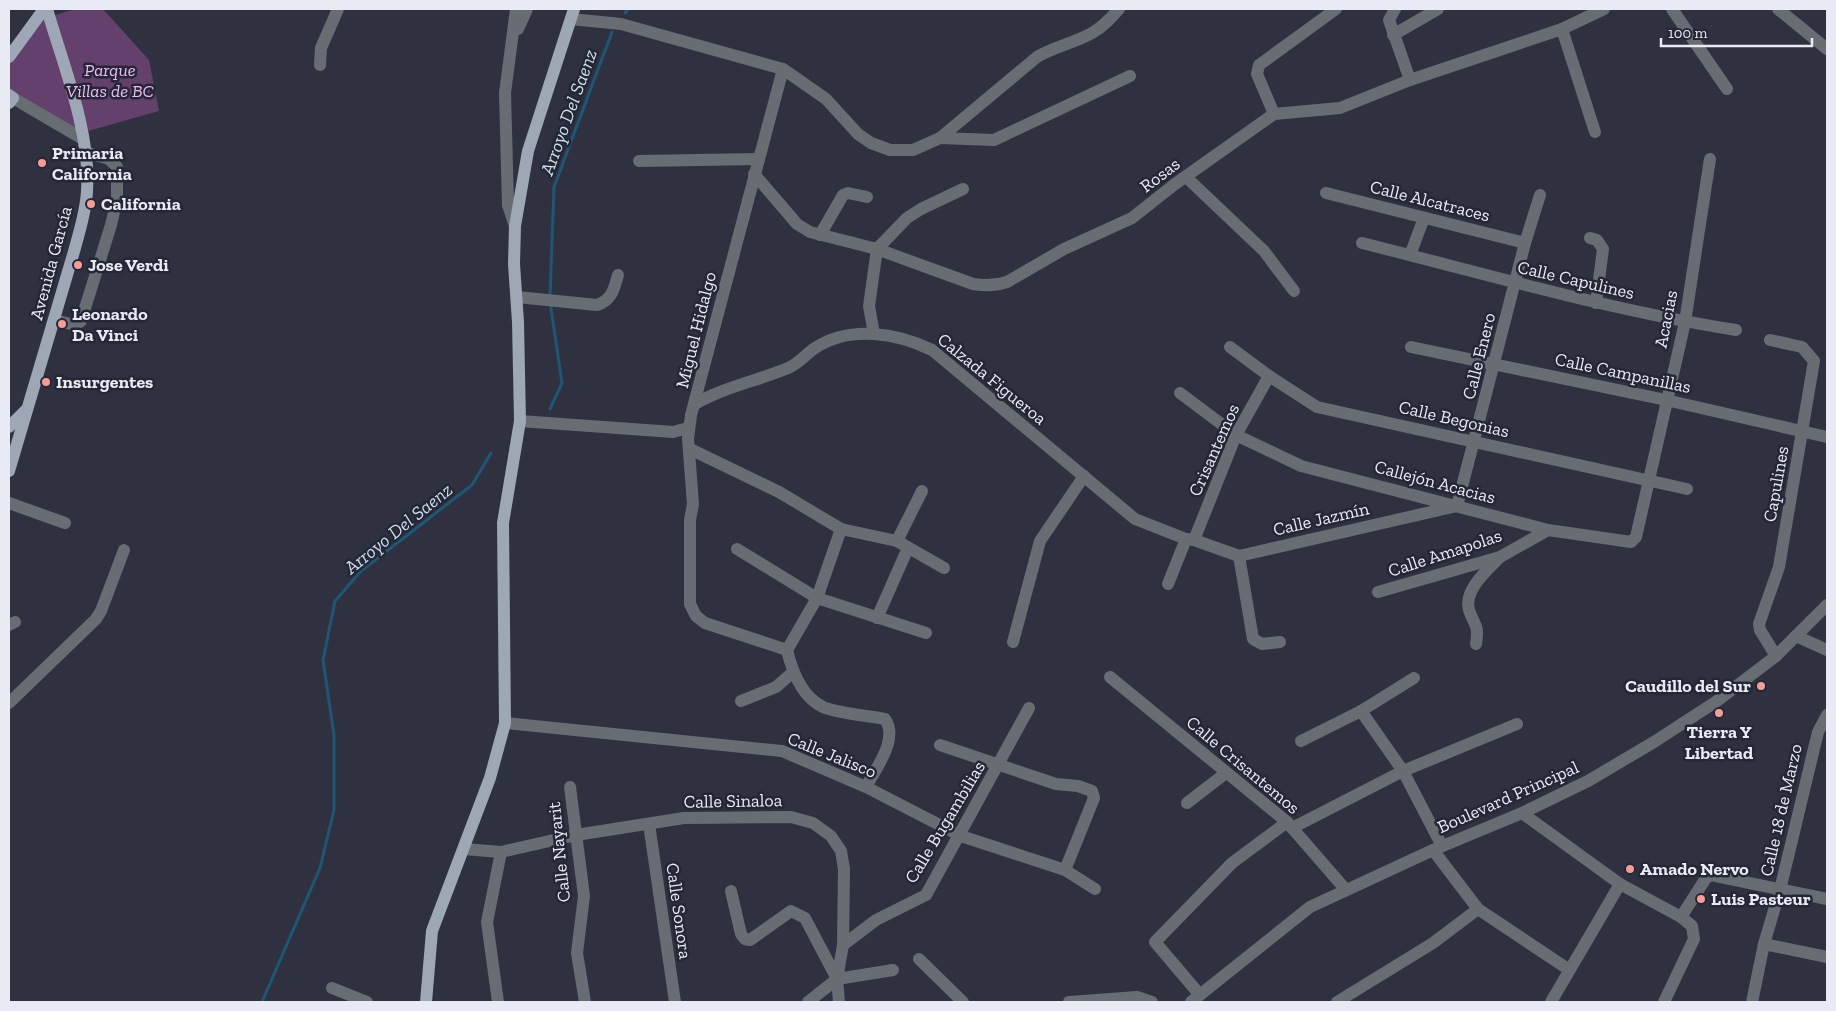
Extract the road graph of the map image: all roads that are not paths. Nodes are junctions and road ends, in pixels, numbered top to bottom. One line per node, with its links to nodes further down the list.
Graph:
1 (45, 9): 17 (main road); 27 (main road, Avenida García)
2 (338, 9): 18 (street)
3 (516, 9): 15 (street)
4 (528, 9): 15 (street)
5 (1119, 9): 26 (street)
6 (1336, 9): 24 (street)
7 (1395, 9): 14 (street)
8 (1438, 9): 14 (street)
9 (1604, 9): 13 (street)
10 (1672, 9): 22 (street)
11 (1778, 9): 16 (street)
12 (573, 14): 19 (street); 38 (main road)
13 (1562, 29): 21 (street); 25 (street)
14 (1393, 35): 21 (street)
15 (514, 37): 38 (street)
16 (1827, 48)
17 (9, 57)
18 (320, 65)
19 (783, 70): 26 (street); 28 (street, Miguel Hidalgo)
20 (1130, 76): 26 (street)
21 (1410, 80): 24 (street)
22 (1727, 89)
23 (10, 99): 27 (street)
24 (1274, 114): 32 (street, Rosas)
25 (1595, 132)
26 (940, 138)
27 (84, 146): 50 (main road, Avenida García); 50 (street)
28 (759, 159): 30 (street); 31 (street, Miguel Hidalgo)
29 (1710, 159): 51 (street, Acacias)
30 (639, 161)
31 (754, 174): 39 (street, Rosas); 61 (street, Miguel Hidalgo)
32 (1186, 177): 43 (street, Rosas); 47 (street)
33 (963, 189): 43 (street)
34 (1326, 193): 37 (street, Calle Alcatraces)
35 (1540, 195): 42 (street, Calle Enero)
36 (867, 197): 39 (street)
37 (1424, 218): 42 (street, Calle Alcatraces); 44 (street)
38 (514, 226): 48 (main road)
39 (820, 235): 43 (street, Rosas)
40 (1590, 238): 49 (street)
41 (1362, 242): 44 (street, Calle Capulines)
42 (1525, 243): 46 (street, Calle Enero)
43 (876, 249): 53 (street)
44 (1410, 255): 46 (street, Calle Capulines)
45 (618, 275): 48 (street)
46 (1515, 284): 49 (street, Calle Capulines); 57 (street, Calle Enero)
47 (1294, 291)
48 (517, 297): 63 (main road)
49 (1596, 303): 51 (street, Calle Capulines)
50 (54, 320): 62 (main road, Avenida García)
51 (1685, 322): 52 (street, Calle Capulines); 60 (street, Acacias)
52 (1736, 330)
53 (874, 334): 61 (street, Calzada Figueroa); 73 (street, Calzada Figueroa)
54 (1770, 340): 66 (street, Capulines)
55 (1230, 346): 58 (street, Calle Begonias)
56 (1411, 347): 57 (street, Calle Campanillas)
57 (1496, 363): 60 (street, Calle Campanillas); 70 (street, Calle Enero)
58 (1269, 376): 68 (street, Crisantemos); 70 (street, Calle Begonias)
59 (1180, 393): 68 (street, Callejón Acacias)
60 (1666, 400): 66 (street, Calle Campanillas); 74 (street, Acacias)
61 (695, 404): 65 (street, Miguel Hidalgo)
62 (27, 409): 64 (main road, Avenida García); 67 (main road, Avenida García)
63 (520, 421): 65 (street); 111 (main road)
64 (9, 427)
65 (688, 428): 71 (street, Miguel Hidalgo)
66 (1803, 432): 69 (street, Calle Campanillas); 102 (street, Capulines)
67 (13, 435): 72 (main road, Avenida García)
68 (1236, 435): 78 (street, Callejón Acacias); 82 (street, Crisantemos)
69 (1827, 437)
70 (1475, 442): 74 (street, Calle Begonias); 78 (street, Calle Enero)
71 (690, 449): 80 (street); 100 (street, Miguel Hidalgo)
72 (9, 471)
73 (1084, 476): 82 (street, Calzada Figueroa); 97 (street)
74 (1648, 480): 75 (street, Calle Begonias); 83 (street, Acacias)
75 (1687, 489)
76 (922, 492): 84 (street)
77 (9, 503): 79 (street)
78 (1457, 506): 81 (street, Callejón Acacias); 87 (street, Calle Jazmín)
79 (66, 523)
80 (841, 529): 84 (street); 92 (street)
81 (1548, 530): 83 (street, Callejón Acacias); 88 (street, Calle Amapolas)
82 (1190, 539): 87 (street); 90 (street, Crisantemos)
83 (1631, 542)
84 (903, 544): 89 (street); 94 (street)
85 (737, 549): 92 (street)
86 (124, 550): 107 (street)
87 (1239, 556): 98 (street)
88 (1500, 557): 91 (street, Calle Amapolas); 99 (street)
89 (944, 568)
90 (1168, 584)
91 (1378, 592)
92 (817, 598): 94 (street); 100 (street)
93 (1827, 605): 96 (street, Boulevard Principal)
94 (877, 618): 95 (street)
95 (926, 633)
96 (1796, 636): 101 (street); 102 (street, Boulevard Principal)
97 (1013, 642)
98 (1280, 642)
99 (1476, 644)
100 (787, 650): 103 (street)
101 (1827, 650)
102 (1776, 656): 121 (street, Boulevard Principal)
103 (792, 674): 106 (street); 119 (street)
104 (1110, 677): 117 (street, Calle Crisantemos)
105 (1414, 678): 109 (street)
106 (741, 701)
107 (9, 703)
108 (1029, 708): 115 (street, Calle Bugambilias)
109 (1361, 711): 113 (street); 116 (street)
110 (1827, 715): 133 (street, Calle 18 de Marzo)
111 (505, 723): 119 (street, Calle Jalisco); 127 (main road)
112 (1517, 724): 116 (street)
113 (1301, 741)
114 (940, 745): 115 (street)
115 (1000, 764): 125 (street, Calle Bugambilias); 129 (street)
116 (1403, 771): 123 (street); 126 (street)
117 (1226, 773): 120 (street); 123 (street, Calle Crisantemos)
118 (570, 787): 124 (street, Calle Nayarit)
119 (866, 787): 125 (street, Calle Jalisco)
120 (1187, 803)
121 (1522, 813): 126 (street, Boulevard Principal); 130 (street)
122 (649, 824): 124 (street, Calle Sinaloa); 139 (street, Calle Sinaloa); 152 (street, Calle Sonora)
123 (1289, 825): 132 (street, Calle Crisantemos); 146 (street)
124 (576, 835): 128 (street, Calle Sinaloa); 151 (street, Calle Nayarit)
125 (961, 836): 129 (street, Calle Jalisco); 139 (street, Calle Bugambilias)
126 (1437, 848): 132 (street, Boulevard Principal); 136 (street)
127 (464, 849): 128 (street, Calle Sinaloa); 149 (main road)
128 (501, 852): 150 (street)
129 (1065, 870): 131 (street, Calle Jalisco)
130 (1620, 884): 137 (street); 142 (street)
131 (1095, 889)
132 (1346, 890): 146 (street, Boulevard Principal)
133 (1780, 890): 135 (street); 137 (street); 138 (street, Calle 18 de Marzo)
134 (731, 891): 144 (street)
135 (1827, 900)
136 (1478, 909): 142 (street); 157 (street)
137 (1681, 917): 159 (street)
138 (1764, 944): 140 (street); 160 (street, Calle 18 de Marzo)
139 (843, 945): 144 (street, Calle Sinaloa)
140 (1827, 958)
141 (918, 959): 147 (street)
142 (1568, 969): 158 (street)
143 (893, 970): 144 (street)
144 (837, 979): 153 (street); 154 (street, Calle Sinaloa)
145 (332, 988): 148 (street)
146 (1196, 998)
147 (958, 1000)
148 (367, 1002)
149 (426, 1002)
150 (498, 1002)
151 (585, 1002)
152 (675, 1002)
153 (808, 1002)
154 (839, 1002)
155 (1069, 1002): 156 (street)
156 (1152, 1002)
157 (1337, 1002)
158 (1551, 1002)
159 (1664, 1002)
160 (1752, 1002)

